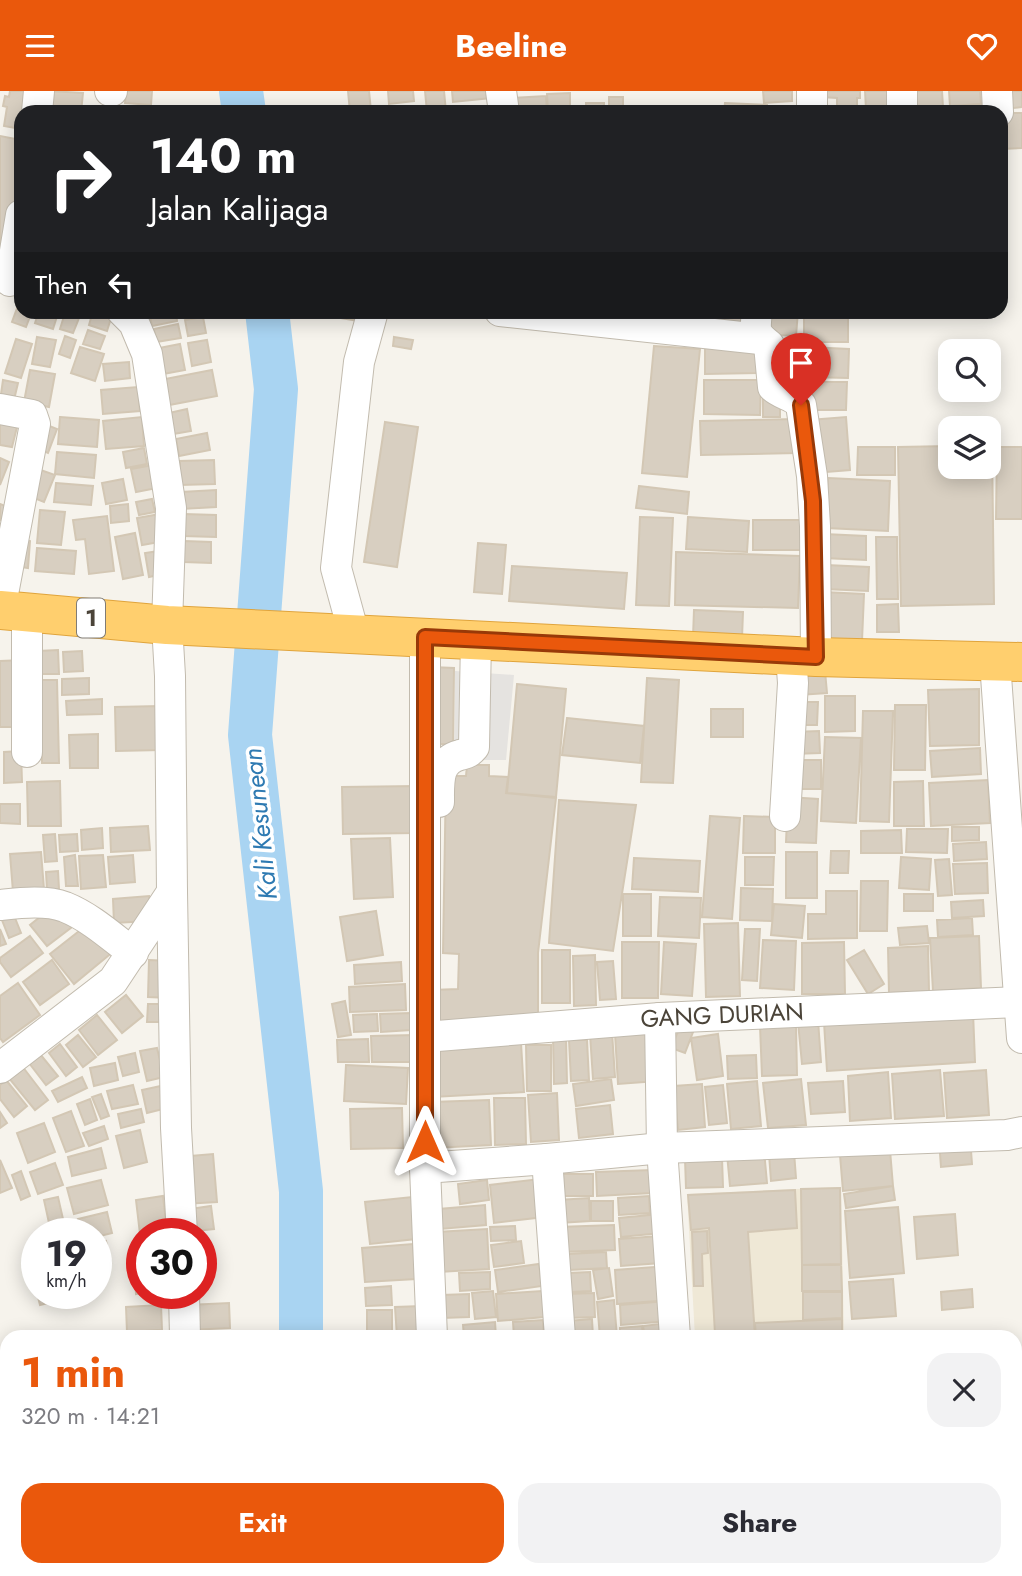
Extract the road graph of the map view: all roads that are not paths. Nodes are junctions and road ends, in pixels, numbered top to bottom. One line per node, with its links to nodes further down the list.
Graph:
1 (14, 257): 2 (street)
2 (10, 281)
3 (130, 319): 10 (street)
4 (371, 319): 11 (street)
5 (652, 319): 6 (street)
6 (672, 320): 7 (street)
7 (759, 325): 14 (street)
8 (0, 408): 9 (street)
9 (9, 610): 10 (highway, 1); 16 (street)
10 (175, 625): 11 (highway, 1); 18 (street)
11 (340, 633): 12 (highway, 1)
12 (425, 637): 13 (highway, 1); 24 (street)
13 (476, 639): 14 (highway, 1); 21 (street)
14 (804, 656): 15 (highway, 1); 17 (street)
15 (1009, 662): 22 (street)
16 (27, 752)
17 (785, 816)
18 (172, 892): 20 (street); 31 (street)
19 (0, 905): 20 (street)
20 (133, 953): 26 (street)
21 (439, 975)
22 (1019, 1002): 23 (street, GANG DURIAN); 25 (street)
23 (660, 1018): 24 (street, GANG DURIAN); 28 (street)
24 (425, 1037): 30 (street)
25 (1022, 1038)
26 (2, 1064)
27 (1022, 1132): 28 (street)
28 (662, 1148): 29 (street); 36 (street)
29 (547, 1159): 30 (street); 35 (street)
30 (425, 1168): 34 (street)
31 (180, 1218)
32 (184, 1309): 33 (street)
33 (185, 1330)
34 (432, 1330)
35 (559, 1330)
36 (675, 1330)

